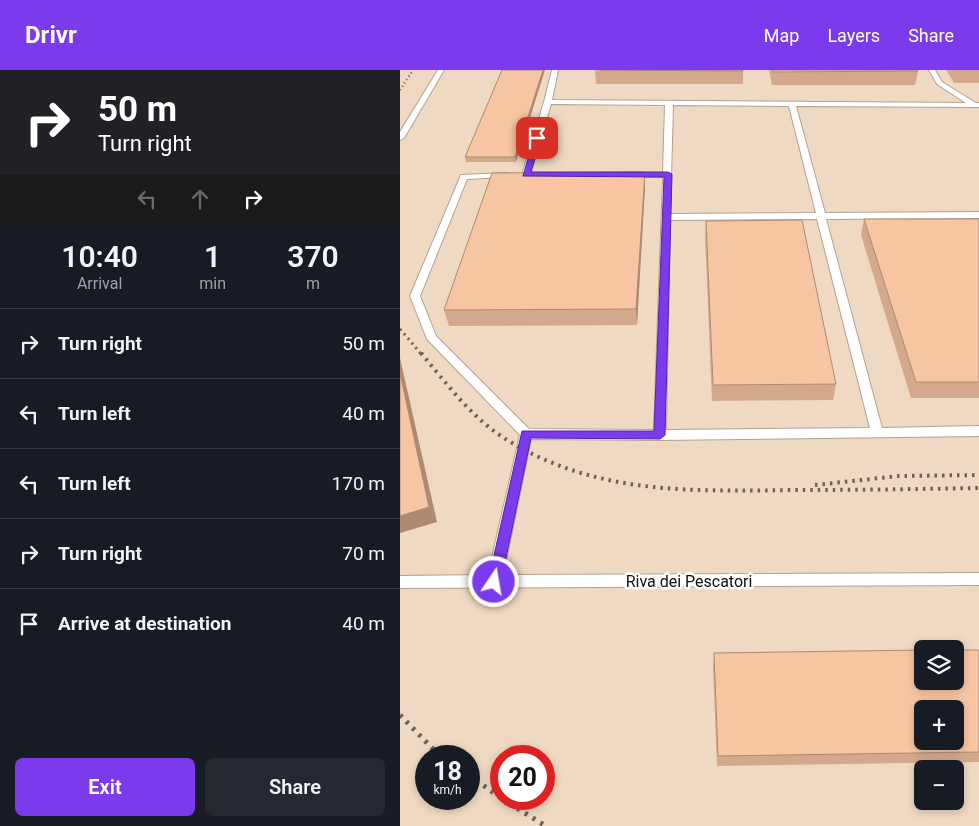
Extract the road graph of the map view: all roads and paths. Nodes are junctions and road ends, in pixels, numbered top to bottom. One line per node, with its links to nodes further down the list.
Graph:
1 (441, 70): 9 (lane)
2 (555, 70): 4 (lane)
3 (932, 70): 7 (lane)
4 (548, 102): 5 (lane); 17 (lane)
5 (668, 102): 6 (lane); 10 (lane)
6 (792, 103): 7 (lane); 13 (lane)
7 (977, 105): 8 (lane)
8 (979, 112)
9 (400, 138)
10 (668, 174): 11 (lane); 14 (lane)
11 (621, 175)
12 (979, 215): 13 (lane)
13 (821, 216): 14 (lane); 16 (lane)
14 (667, 217): 18 (lane)
15 (979, 431): 16 (lane)
16 (877, 432): 18 (lane)
17 (526, 434): 18 (lane); 21 (lane)
18 (660, 435)
19 (979, 579): 21 (lane, Riva dei Pescatori)
20 (400, 582): 21 (lane, Riva dei Pescatori)
21 (494, 582)

